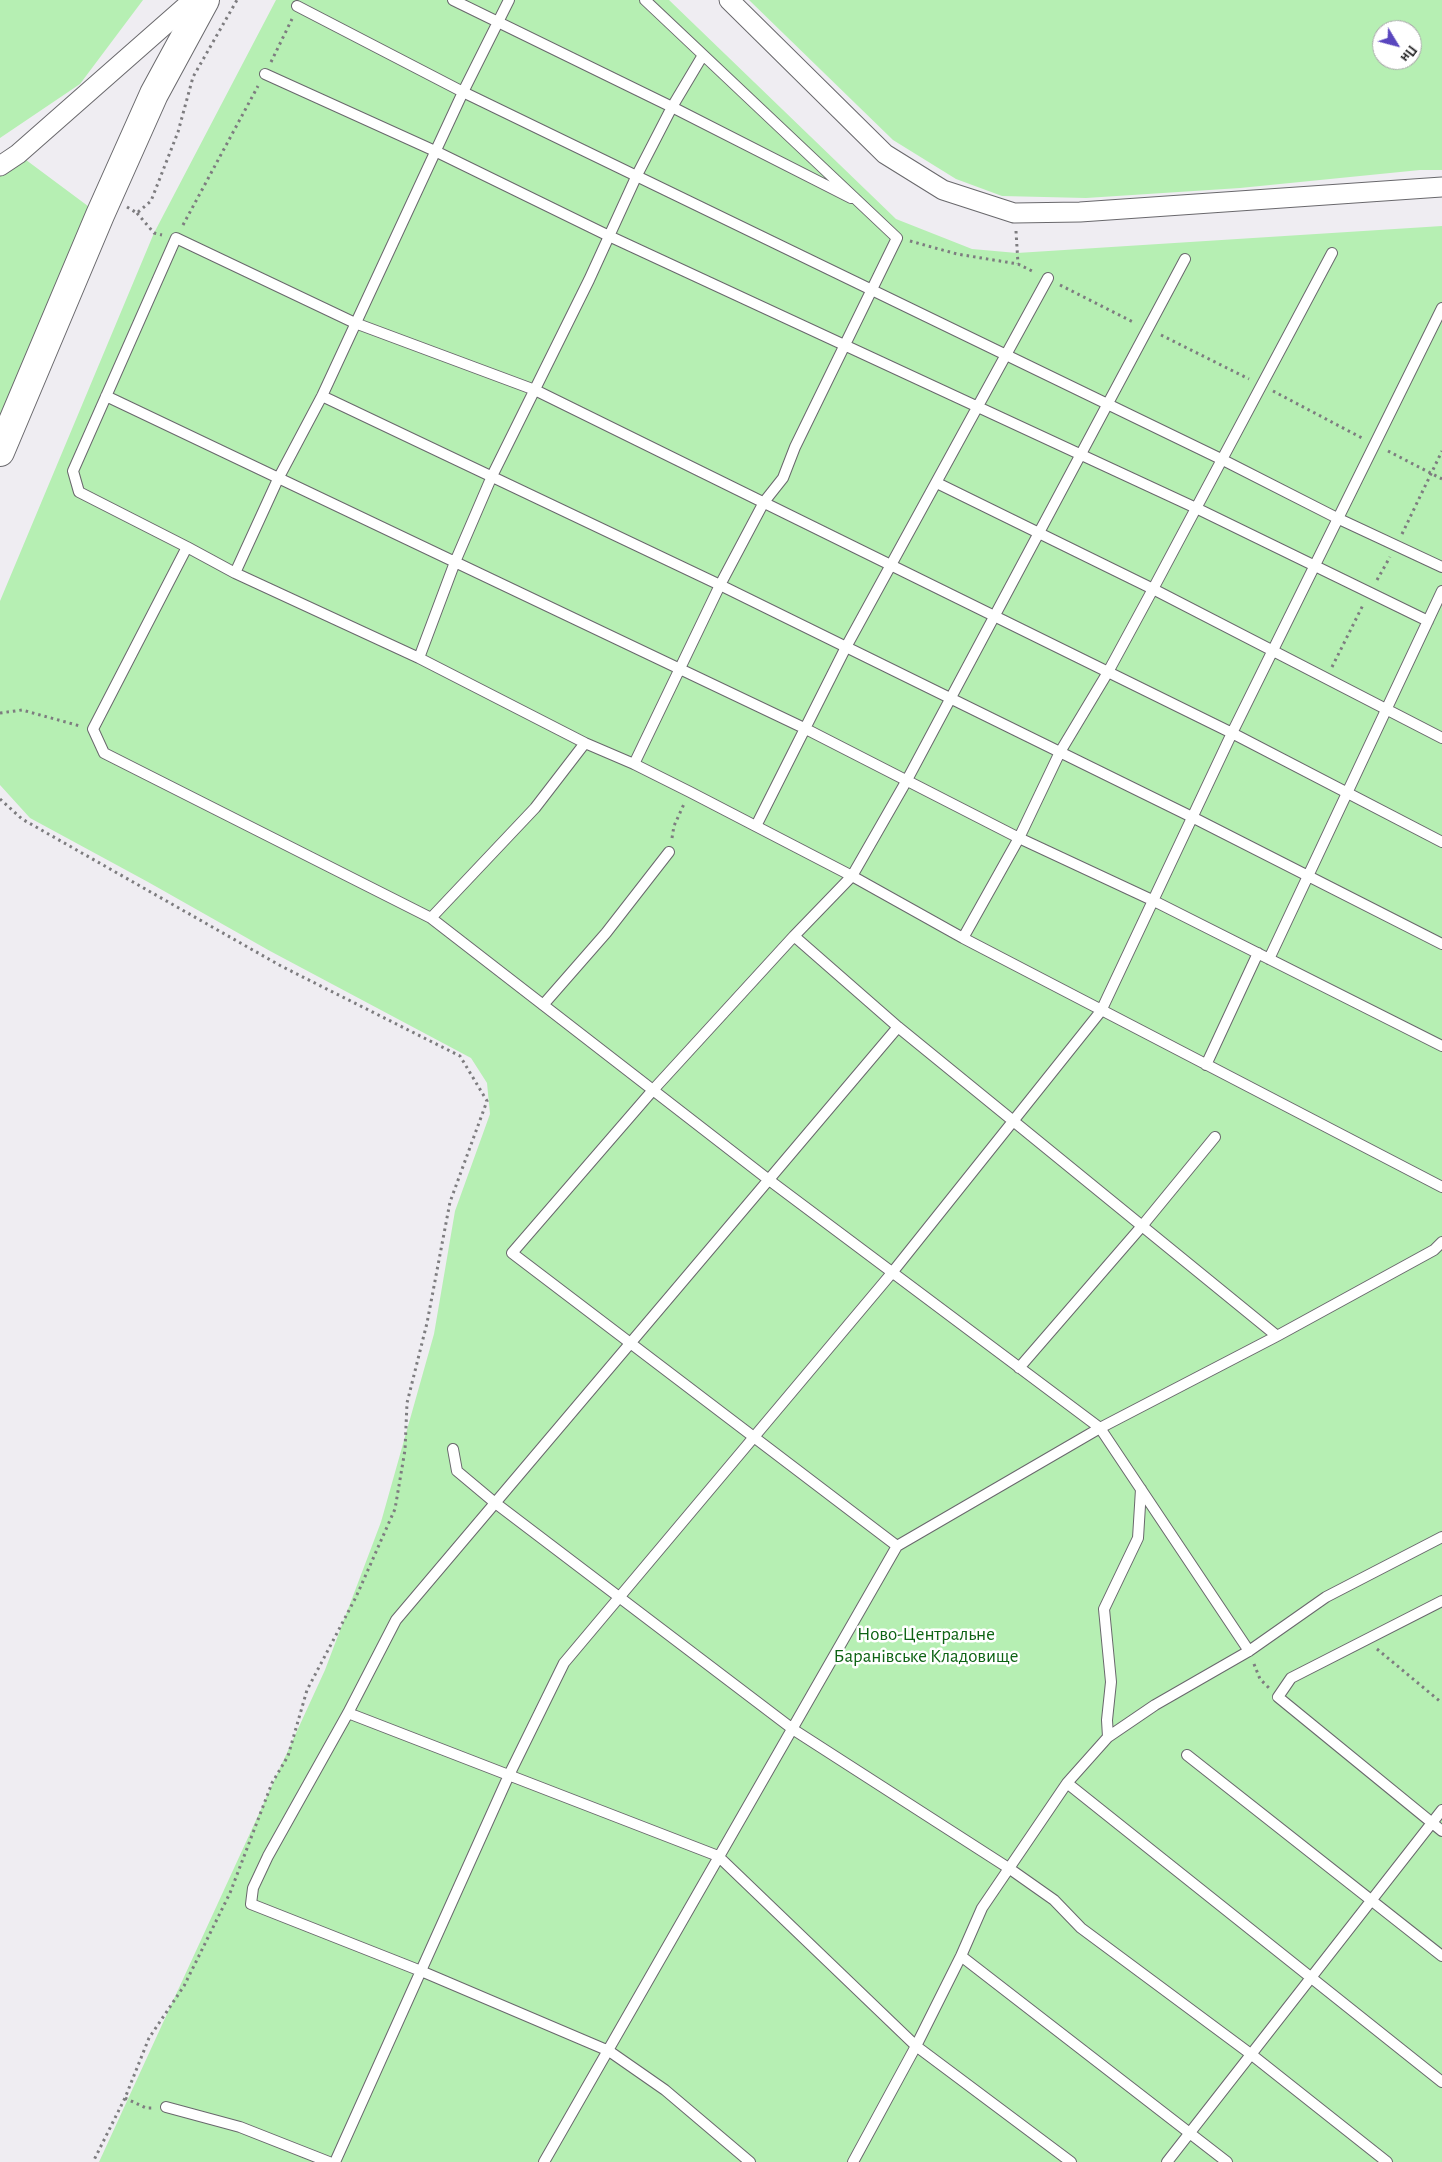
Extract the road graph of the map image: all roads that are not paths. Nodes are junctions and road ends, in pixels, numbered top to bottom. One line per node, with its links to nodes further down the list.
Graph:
1 (192, 0): 14 (street)
2 (205, 0): 32 (main road)
3 (453, 0): 8 (lane)
4 (509, 0): 8 (lane)
5 (645, 0): 9 (lane)
6 (729, 0): 16 (street)
7 (297, 6): 11 (lane)
8 (497, 23): 11 (lane); 12 (lane)
9 (703, 55): 12 (lane); 17 (lane)
10 (265, 74): 13 (lane)
11 (463, 92): 13 (lane); 15 (lane)
12 (672, 107): 15 (lane); 17 (lane)
13 (435, 151): 18 (lane); 24 (lane)
14 (0, 166)
15 (637, 175): 18 (lane); 22 (lane)
16 (1442, 187)
17 (861, 203): 22 (lane)
18 (609, 236): 25 (lane); 27 (lane)
19 (1332, 253): 34 (lane)
20 (1185, 258): 30 (lane)
21 (1048, 278): 26 (lane)
22 (874, 290): 25 (lane); 26 (lane)
23 (1442, 308): 40 (lane)
24 (355, 323): 27 (lane); 28 (lane); 29 (lane)
25 (844, 344): 31 (lane); 38 (lane)
26 (1007, 355): 30 (lane); 31 (lane)
27 (536, 390): 35 (lane); 38 (lane)
28 (106, 396): 36 (lane); 42 (lane)
29 (322, 396): 35 (lane); 36 (lane)
30 (1107, 404): 33 (lane); 34 (lane)
31 (978, 407): 33 (lane); 37 (lane)
32 (0, 452)
33 (1080, 455): 39 (lane); 41 (lane)
34 (1223, 460): 39 (lane); 40 (lane)
35 (492, 476): 43 (lane); 48 (lane)
36 (278, 479): 43 (lane); 47 (lane)
37 (937, 483): 41 (lane); 44 (lane)
38 (764, 502): 44 (lane); 48 (lane)
39 (1196, 508): 45 (lane); 49 (lane)
40 (1339, 519): 45 (lane); 46 (lane)
41 (1040, 532): 49 (lane); 51 (lane)
42 (187, 548): 47 (lane); 76 (lane)
43 (455, 562): 55 (lane); 56 (lane)
44 (891, 566): 51 (lane); 53 (lane)
45 (1314, 566): 52 (lane); 54 (lane)
46 (1442, 567)
47 (235, 573): 55 (lane)
48 (720, 585): 53 (lane); 56 (lane)
49 (1153, 589): 54 (lane); 57 (lane)
50 (1442, 591): 52 (lane)
51 (995, 616): 57 (lane); 58 (lane)
52 (1428, 621): 59 (lane)
53 (846, 647): 58 (lane); 60 (lane)
54 (1272, 651): 59 (lane); 61 (lane)
55 (419, 658): 63 (lane)
56 (681, 669): 60 (lane); 65 (lane)
57 (1108, 672): 61 (lane); 64 (lane)
58 (949, 699): 64 (lane); 66 (lane)
59 (1386, 709): 62 (lane); 67 (lane)
60 (804, 728): 66 (lane); 69 (lane)
61 (1232, 733): 67 (lane); 68 (lane)
62 (1442, 738)
63 (585, 743): 65 (lane); 76 (lane)
64 (1060, 752): 68 (lane); 70 (lane)
65 (634, 764): 69 (lane)
66 (907, 780): 70 (lane); 73 (lane)
67 (1348, 792): 71 (lane); 74 (lane)
68 (1192, 817): 74 (lane); 75 (lane)
69 (756, 826): 73 (lane)
70 (1019, 838): 75 (lane); 78 (lane)
71 (1442, 842)
72 (669, 852): 82 (lane)
73 (852, 876): 77 (lane); 78 (lane)
74 (1310, 876): 79 (lane); 81 (lane)
75 (1152, 900): 80 (lane); 83 (lane)
76 (431, 918): 82 (lane)
77 (794, 936): 84 (lane); 87 (lane)
78 (963, 938): 83 (lane)
79 (1442, 944)
80 (1258, 954): 81 (lane); 86 (lane)
81 (1269, 959): 85 (lane)
82 (543, 1005): 87 (lane)
83 (1101, 1011): 86 (lane); 88 (lane)
84 (898, 1027): 88 (lane); 90 (lane)
85 (1442, 1046)
86 (1206, 1065): 91 (lane)
87 (653, 1090): 90 (lane); 96 (lane)
88 (1013, 1122): 92 (lane); 94 (lane)
89 (1216, 1137): 92 (lane)
90 (768, 1180): 94 (lane); 96 (lane)
91 (1442, 1187)
92 (1142, 1226): 95 (lane); 97 (lane)
93 (1442, 1242): 95 (lane)
94 (891, 1274): 97 (lane); 99 (lane)
95 (1277, 1336): 98 (lane)
96 (632, 1342): 99 (lane); 102 (lane)
97 (1019, 1368): 98 (lane)
98 (1100, 1428): 101 (lane); 104 (lane)
99 (753, 1436): 104 (lane); 105 (lane)
100 (452, 1449): 102 (lane)
101 (1141, 1489): 107 (lane); 110 (lane)
102 (494, 1502): 105 (lane); 108 (lane)
103 (1442, 1537): 107 (lane)
104 (897, 1546): 109 (lane)
105 (621, 1596): 109 (lane); 112 (lane)
106 (1442, 1601): 115 (lane)
107 (1249, 1651): 110 (lane)
108 (348, 1713): 112 (lane); 122 (lane)
109 (794, 1730): 117 (lane); 118 (lane)
110 (1108, 1738): 113 (lane)
111 (1187, 1755): 119 (lane)
112 (509, 1775): 117 (lane); 122 (lane)
113 (1066, 1783): 118 (lane); 123 (lane)
114 (1442, 1810): 115 (lane)
115 (1432, 1823): 116 (lane); 119 (lane)
116 (1442, 1831)
117 (718, 1856): 124 (lane); 125 (lane)
118 (1010, 1869): 120 (lane); 126 (lane)
119 (1372, 1900): 121 (lane); 123 (lane)
120 (961, 1956): 124 (lane); 129 (lane)
121 (1442, 1956)
122 (421, 1971): 125 (lane); 131 (lane)
123 (1310, 1978): 126 (lane); 127 (lane)
124 (916, 2046): 134 (lane); 135 (lane)
125 (609, 2051): 132 (lane); 133 (lane)
126 (1252, 2055): 129 (lane); 138 (lane)
127 (1442, 2082)
128 (166, 2107): 130 (lane)
129 (1190, 2132): 136 (lane); 137 (lane)
130 (329, 2162)
131 (335, 2162)
132 (544, 2162)
133 (750, 2162)
134 (853, 2162)
135 (1071, 2162)
136 (1167, 2162)
137 (1227, 2162)
138 (1387, 2162)

